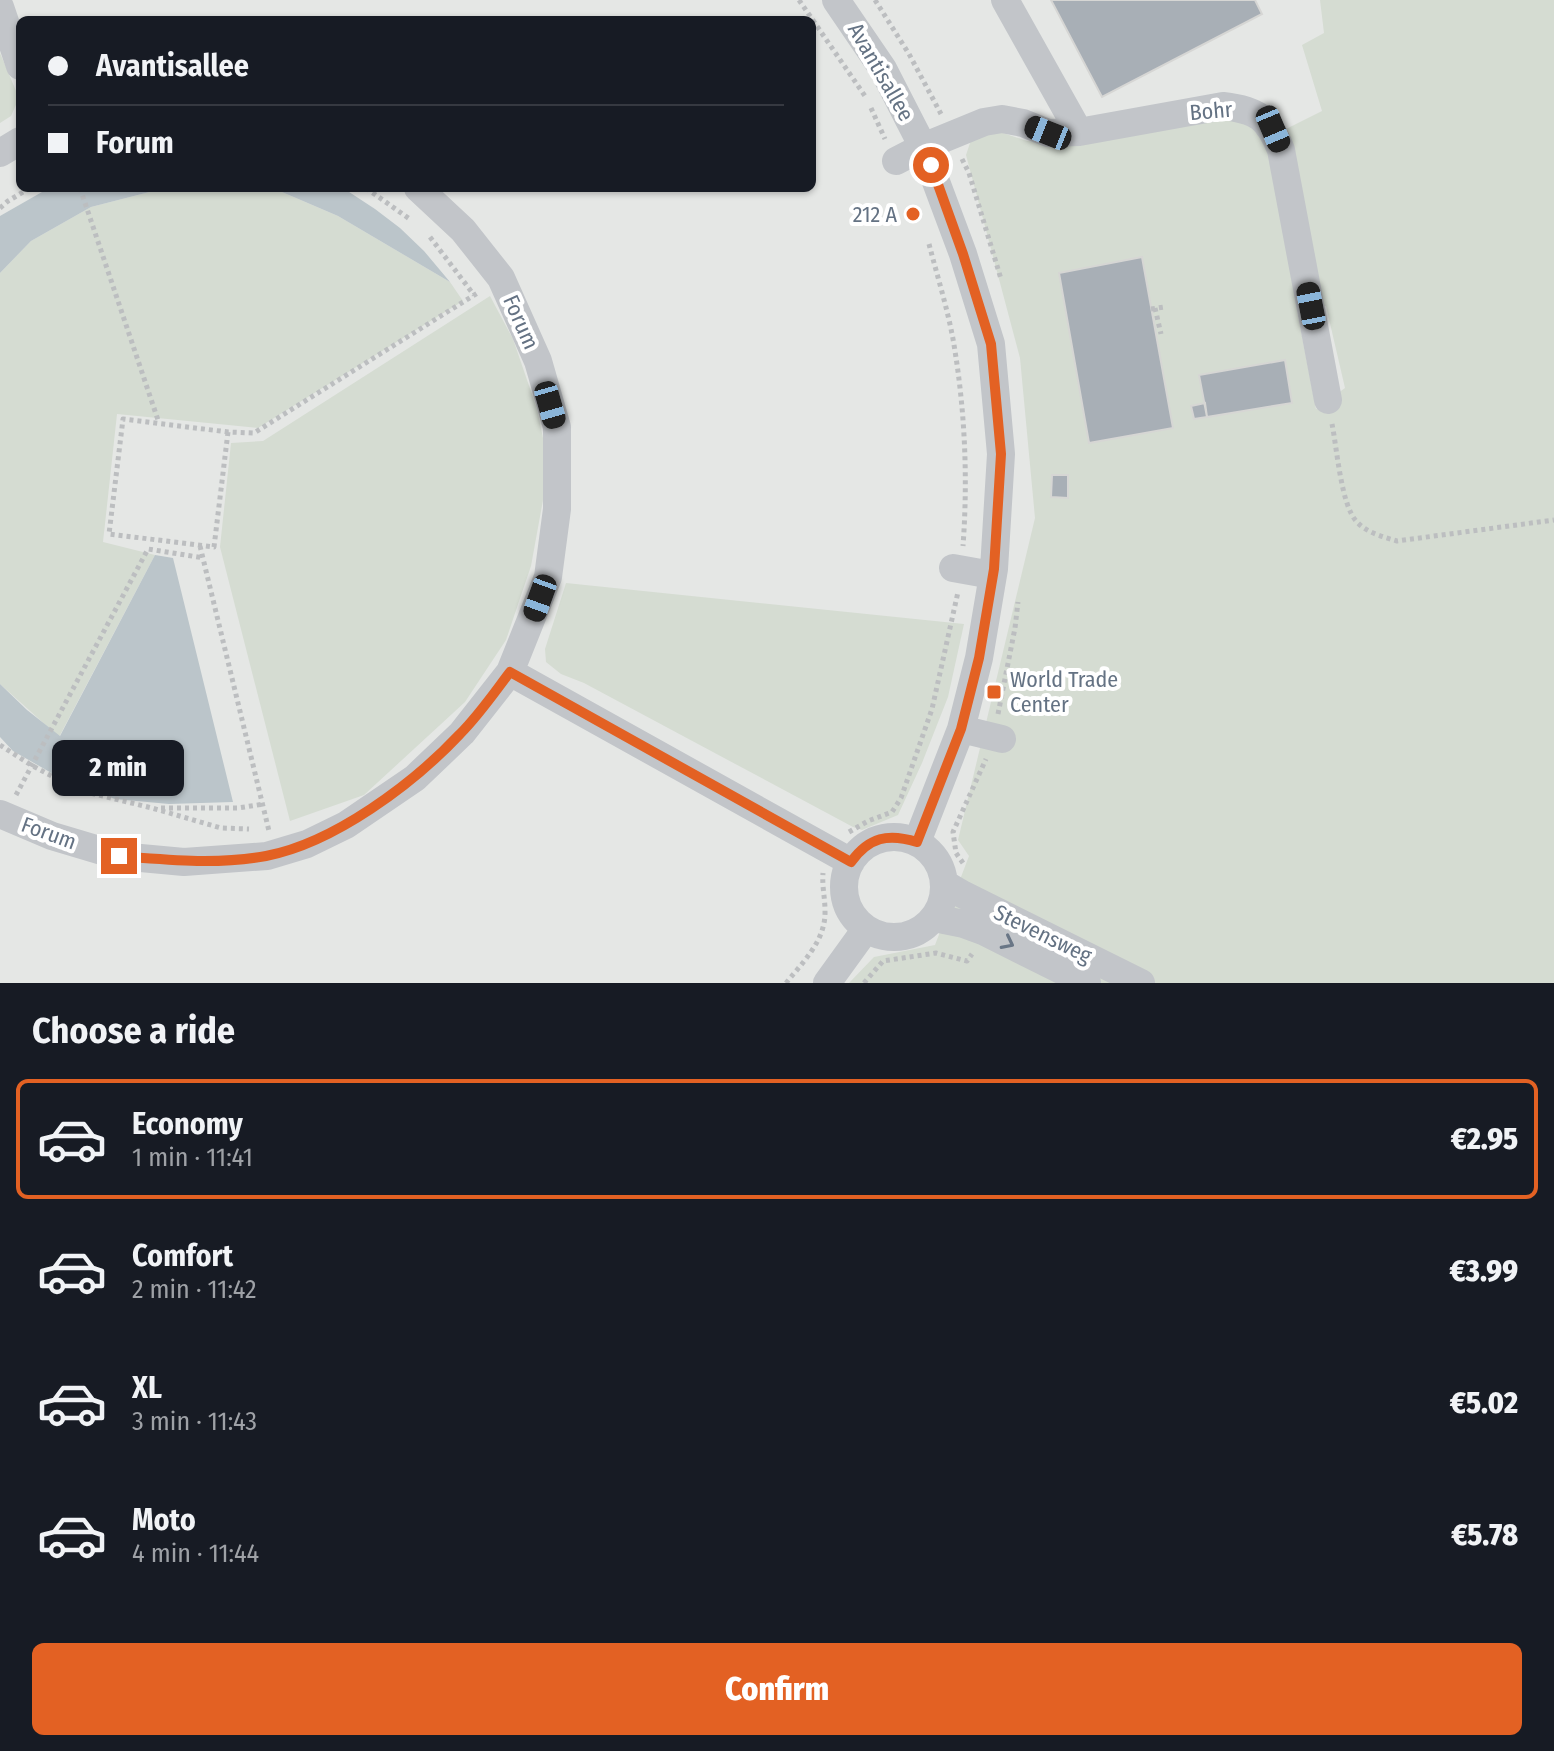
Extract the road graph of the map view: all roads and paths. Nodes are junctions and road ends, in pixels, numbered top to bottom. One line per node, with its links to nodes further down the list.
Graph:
1 (836, 0): 7 (street, Avantisallee)
2 (1005, 0): 6 (street)
3 (0, 7): 5 (street)
4 (816, 25): 8 (path)
5 (16, 54)
6 (1079, 132): 7 (street, Bohr); 21 (street, Bohr)
7 (923, 147): 8 (street, Bohr); 28 (street, Avantisallee)
8 (896, 161)
9 (23, 192): 13 (path)
10 (81, 192): 22 (path)
11 (372, 192): 14 (path)
12 (422, 192): 17 (street, Forum)
13 (0, 208)
14 (413, 222)
15 (425, 231): 18 (path)
16 (927, 237): 27 (path)
17 (501, 278): 18 (path); 29 (street, Forum)
18 (474, 295): 23 (path)
19 (1164, 307): 20 (path)
20 (1161, 334)
21 (1328, 400): 24 (path)
22 (159, 423): 23 (path); 25 (path)
23 (228, 432): 25 (path)
24 (1554, 520)
25 (200, 546): 26 (path)
26 (204, 558): 33 (path); 34 (path)
27 (957, 569): 28 (street); 39 (path)
28 (992, 575): 30 (street, Avantisallee)
29 (510, 672): 37 (street, Forum); 39 (street)
30 (961, 729): 31 (street); 38 (street, Avantisallee)
31 (1002, 739)
32 (0, 745): 33 (path)
33 (31, 765): 35 (path)
34 (264, 804): 35 (path); 37 (path)
35 (152, 808): 37 (path)
36 (0, 814): 37 (street, Forum)
37 (268, 842)
38 (917, 842): 39 (street); 40 (street)
39 (840, 856): 42 (street); 44 (path)
40 (945, 884): 41 (street); 48 (street, Stevensweg)
41 (934, 918): 42 (street); 47 (street, Stevensweg, one-way to 47)
42 (866, 929): 45 (street)
43 (972, 954): 46 (path)
44 (786, 983)
45 (827, 983)
46 (864, 983)
47 (1087, 983)
48 (1141, 983)

